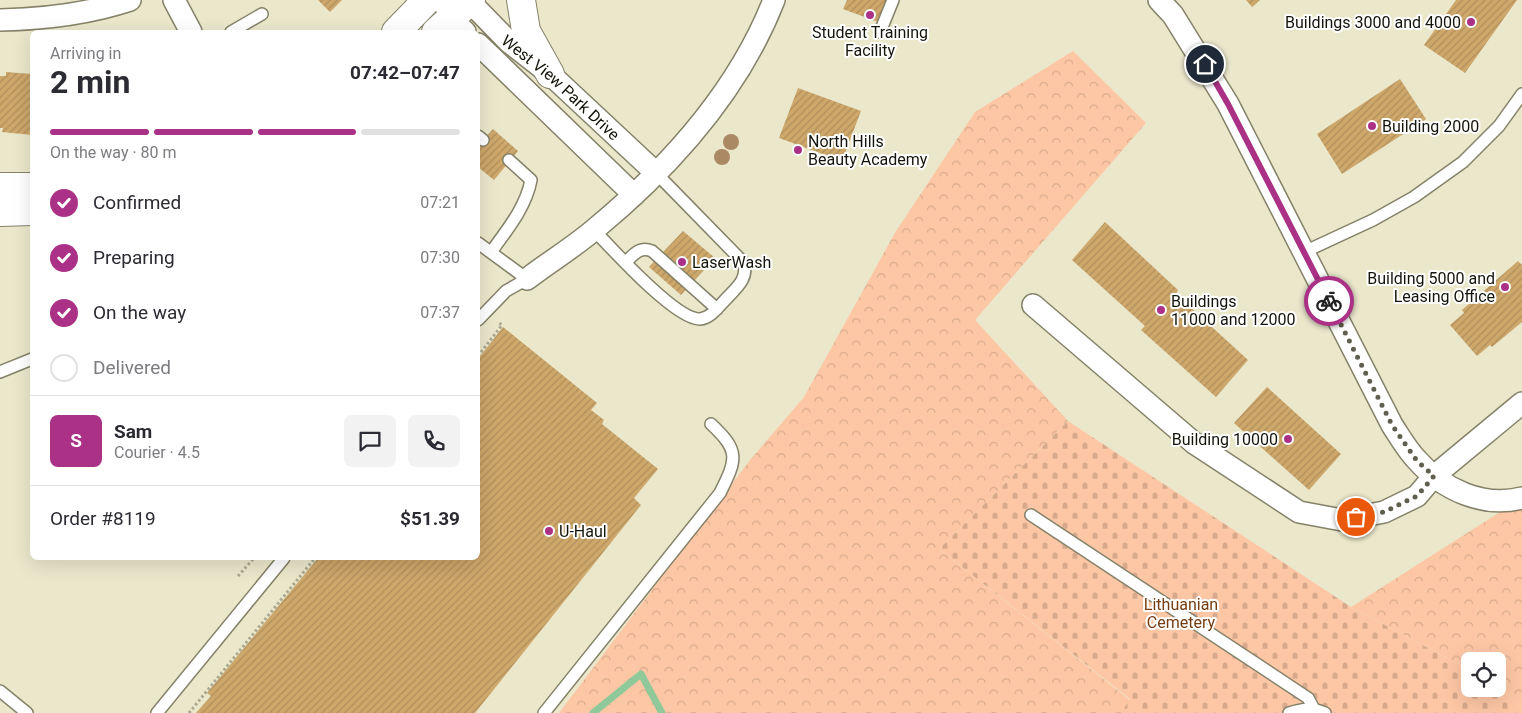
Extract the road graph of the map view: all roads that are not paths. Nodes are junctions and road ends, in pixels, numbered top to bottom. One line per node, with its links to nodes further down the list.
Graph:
1 (130, 0): 10 (street)
2 (174, 0): 11 (street)
3 (427, 0): 13 (street)
4 (521, 0): 16 (street)
5 (774, 0): 19 (street)
6 (893, 0): 14 (lane)
7 (1159, 0): 28 (street)
8 (458, 12): 16 (street, West View Park Drive)
9 (262, 14): 12 (lane)
10 (0, 20)
11 (190, 30)
12 (234, 30)
13 (398, 30)
14 (880, 32)
15 (480, 46): 22 (street, West View Park Drive)
16 (550, 74): 19 (street, West View Park Drive)
17 (1522, 94): 28 (lane)
18 (509, 160): 27 (lane)
19 (656, 173): 22 (street); 32 (lane)
20 (0, 187): 21 (street)
21 (30, 187)
22 (634, 195): 25 (street)
23 (0, 212): 24 (street)
24 (30, 212)
25 (594, 230): 29 (lane); 30 (street)
26 (480, 244): 27 (lane)
27 (491, 252): 30 (lane)
28 (1304, 252): 38 (street)
29 (626, 262): 32 (lane); 32 (lane)
30 (527, 279): 33 (lane)
31 (1033, 305): 38 (street)
32 (716, 309)
33 (480, 318)
34 (30, 360): 35 (lane)
35 (0, 372)
36 (1522, 403): 38 (street)
37 (711, 424): 46 (lane)
38 (1434, 476): 39 (street)
39 (1522, 498)
40 (1031, 515): 43 (lane)
41 (282, 560): 45 (lane)
42 (0, 691): 44 (lane)
43 (1319, 711): 47 (lane)
44 (27, 713)
45 (157, 713)
46 (544, 713)
47 (1290, 713)

